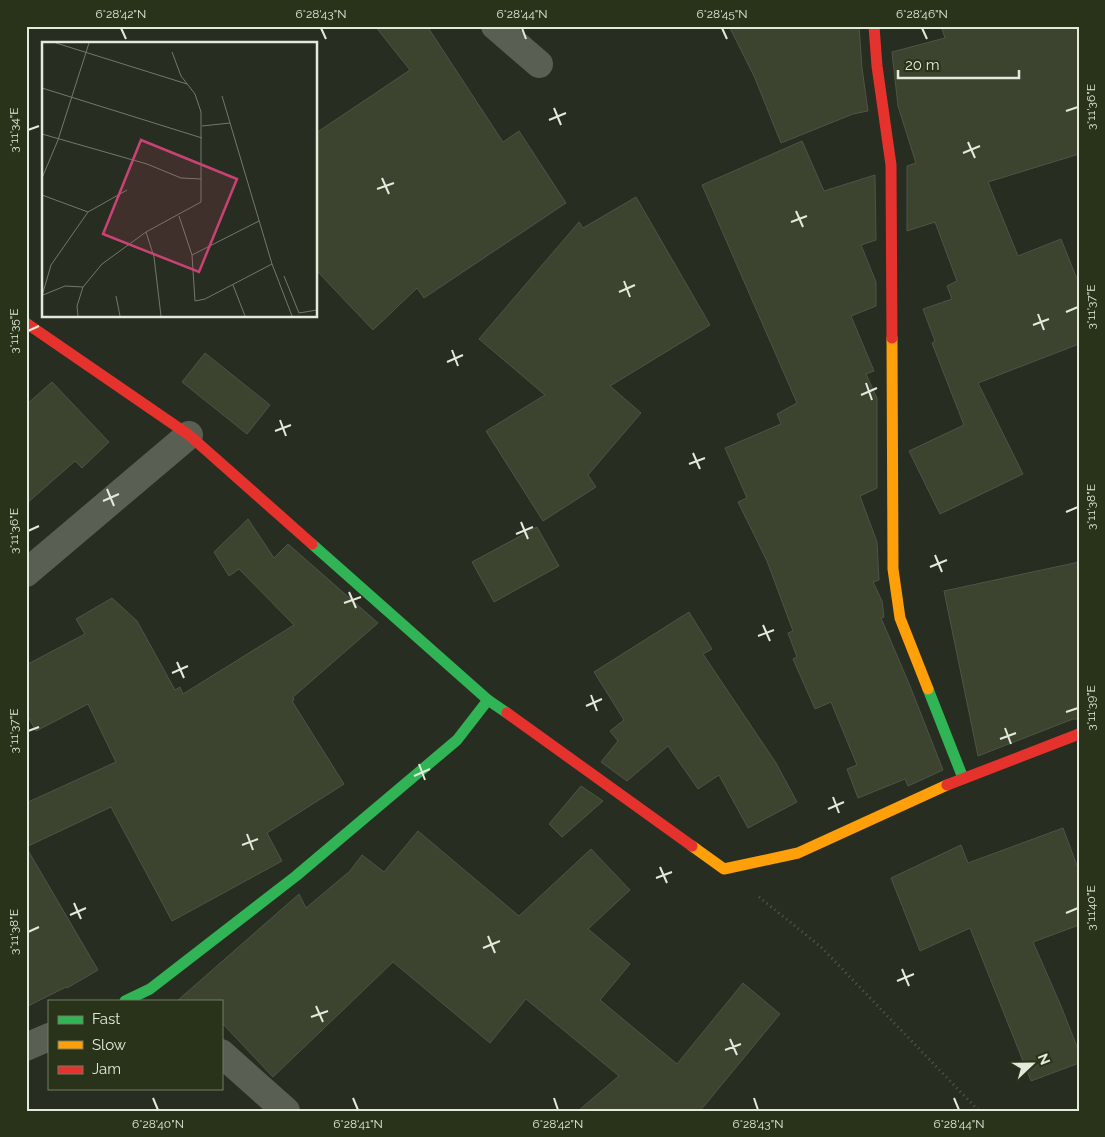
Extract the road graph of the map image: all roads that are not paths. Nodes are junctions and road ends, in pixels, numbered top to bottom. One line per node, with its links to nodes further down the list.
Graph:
1 (495, 26): 3 (street)
2 (874, 26): 9 (street)
3 (539, 64)
4 (26, 323): 5 (street)
5 (189, 435): 6 (street); 7 (street)
6 (26, 573)
7 (488, 700): 9 (street); 10 (street)
8 (1079, 734): 9 (street)
9 (963, 778)
10 (156, 995): 11 (street)
11 (130, 1000)
12 (48, 1037): 13 (street)
13 (26, 1046)
14 (222, 1054): 15 (street)
15 (286, 1111)

